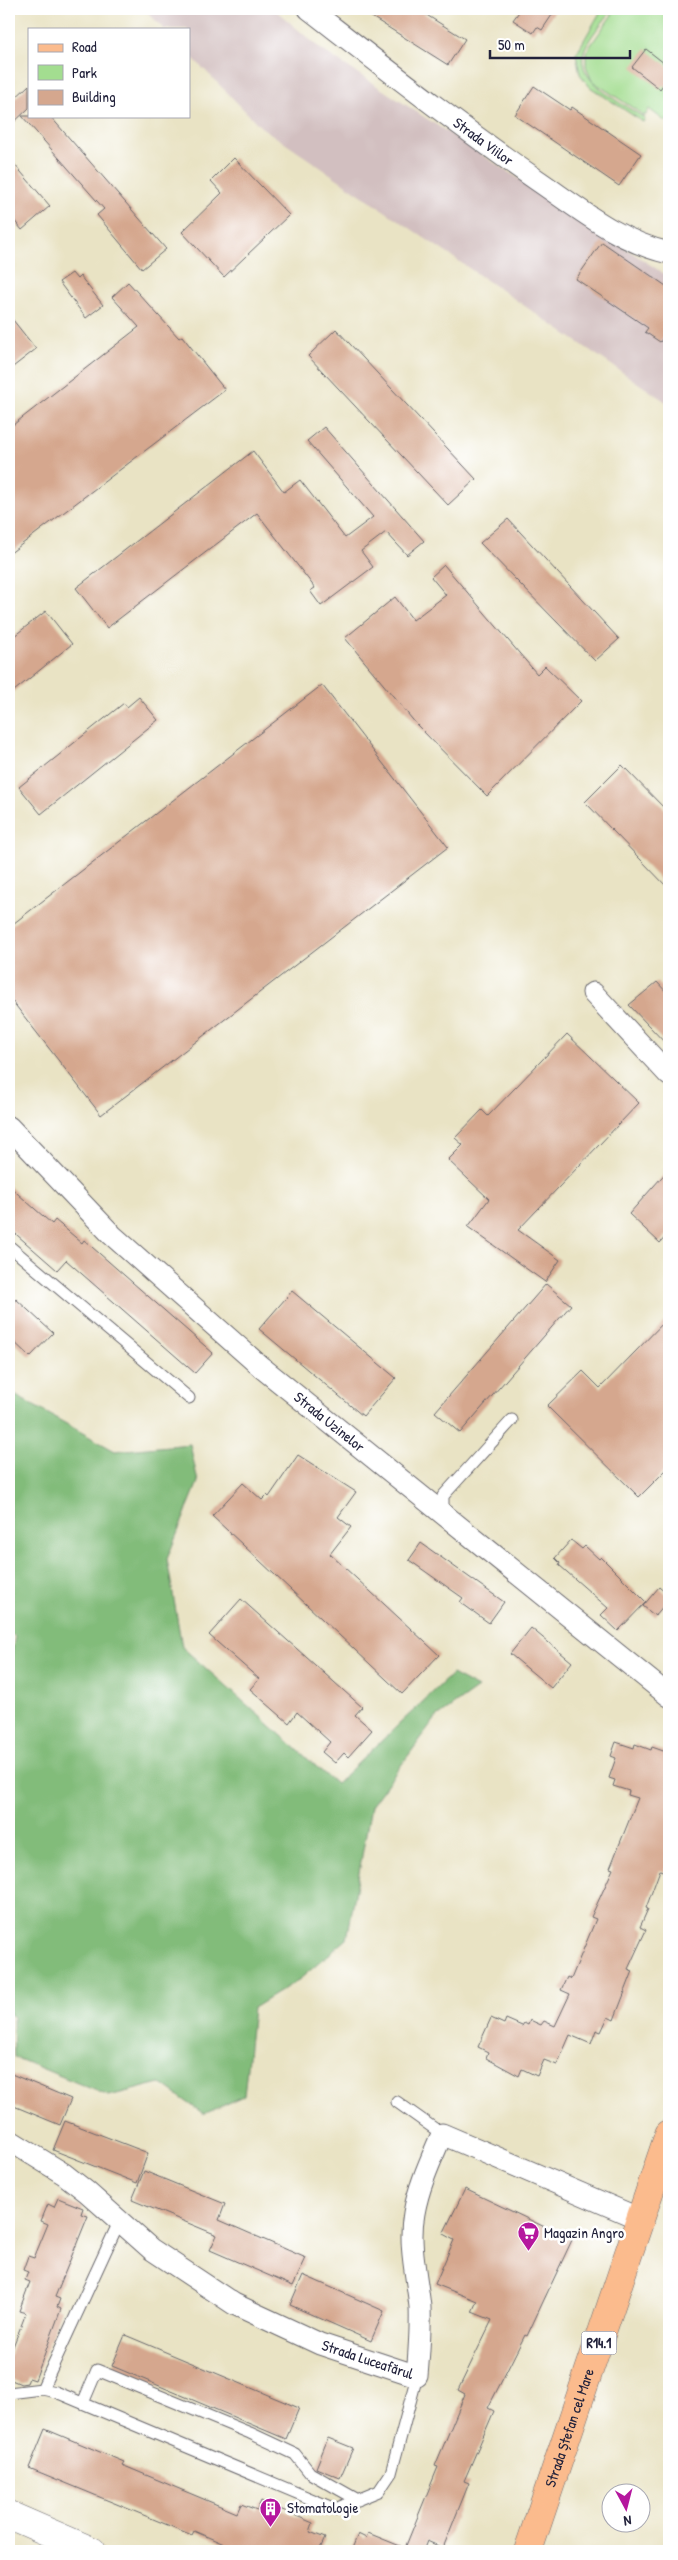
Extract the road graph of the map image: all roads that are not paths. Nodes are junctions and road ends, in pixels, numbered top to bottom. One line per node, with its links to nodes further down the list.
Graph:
1 (309, 9): 2 (street, Strada Viilor)
2 (669, 253)
3 (593, 993): 4 (street)
4 (669, 1075)
5 (9, 1127): 9 (street, Strada Uzinelor)
6 (9, 1246): 7 (lane)
7 (189, 1398)
8 (512, 1420): 9 (lane)
9 (443, 1514): 10 (street, Strada Uzinelor)
10 (669, 1696)
11 (397, 2102): 12 (lane)
12 (442, 2134): 15 (street); 17 (street, Strada Luceafărul)
13 (669, 2134): 15 (main road, Strada Ștefan cel Mare / R14.1)
14 (9, 2140): 16 (street, Strada Luceafărul)
15 (640, 2219): 24 (main road, Strada Ștefan cel Mare / R14.1)
16 (119, 2222): 17 (street, Strada Luceafărul); 18 (lane)
17 (417, 2376): 21 (lane)
18 (42, 2389): 19 (lane); 20 (lane)
19 (9, 2393)
20 (83, 2402): 21 (lane); 21 (lane)
21 (358, 2500)
22 (9, 2516): 23 (street)
23 (92, 2551)
24 (528, 2551)

